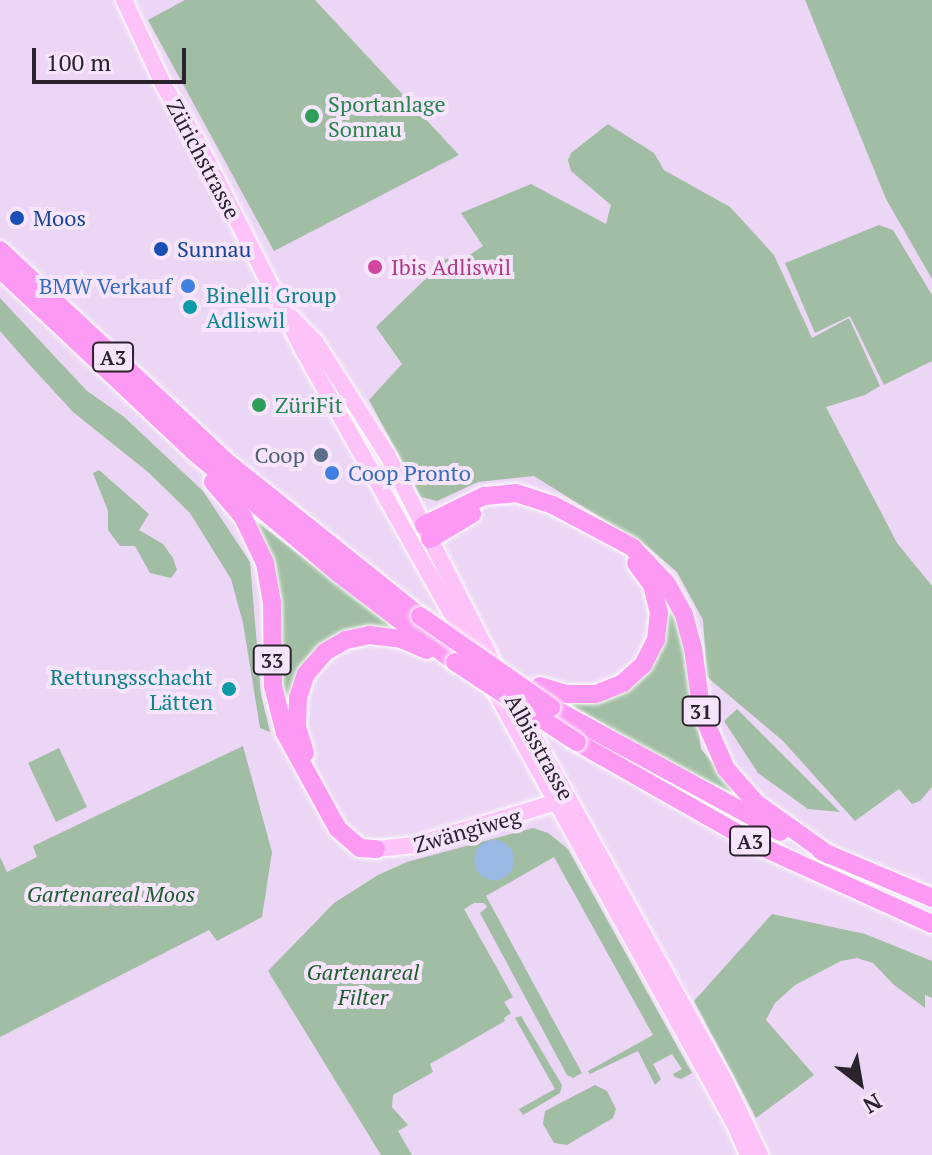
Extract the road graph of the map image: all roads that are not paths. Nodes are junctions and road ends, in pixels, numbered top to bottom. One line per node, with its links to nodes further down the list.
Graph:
1 (124, 0): 4 (main road, Zürichstrasse)
2 (0, 250): 8 (highway, A3, bridge)
3 (0, 269): 5 (highway, A3)
4 (310, 346): 6 (main road, Albisstrasse)
5 (158, 420): 7 (highway, A3); 10 (highway, 33)
6 (421, 534): 8 (highway, bridge); 9 (main road, Albisstrasse); 11 (highway, 31)
7 (445, 656): 10 (highway); 13 (highway, A3, bridge)
8 (492, 667): 11 (highway, A3, bridge)
9 (562, 801): 10 (main road, Zwängiweg); 14 (main road, Albisstrasse); 15 (main road, Albisstrasse)
10 (376, 849)
11 (829, 855): 12 (highway, A3)
12 (932, 898)
13 (932, 924)
14 (748, 1155)
15 (760, 1155)

